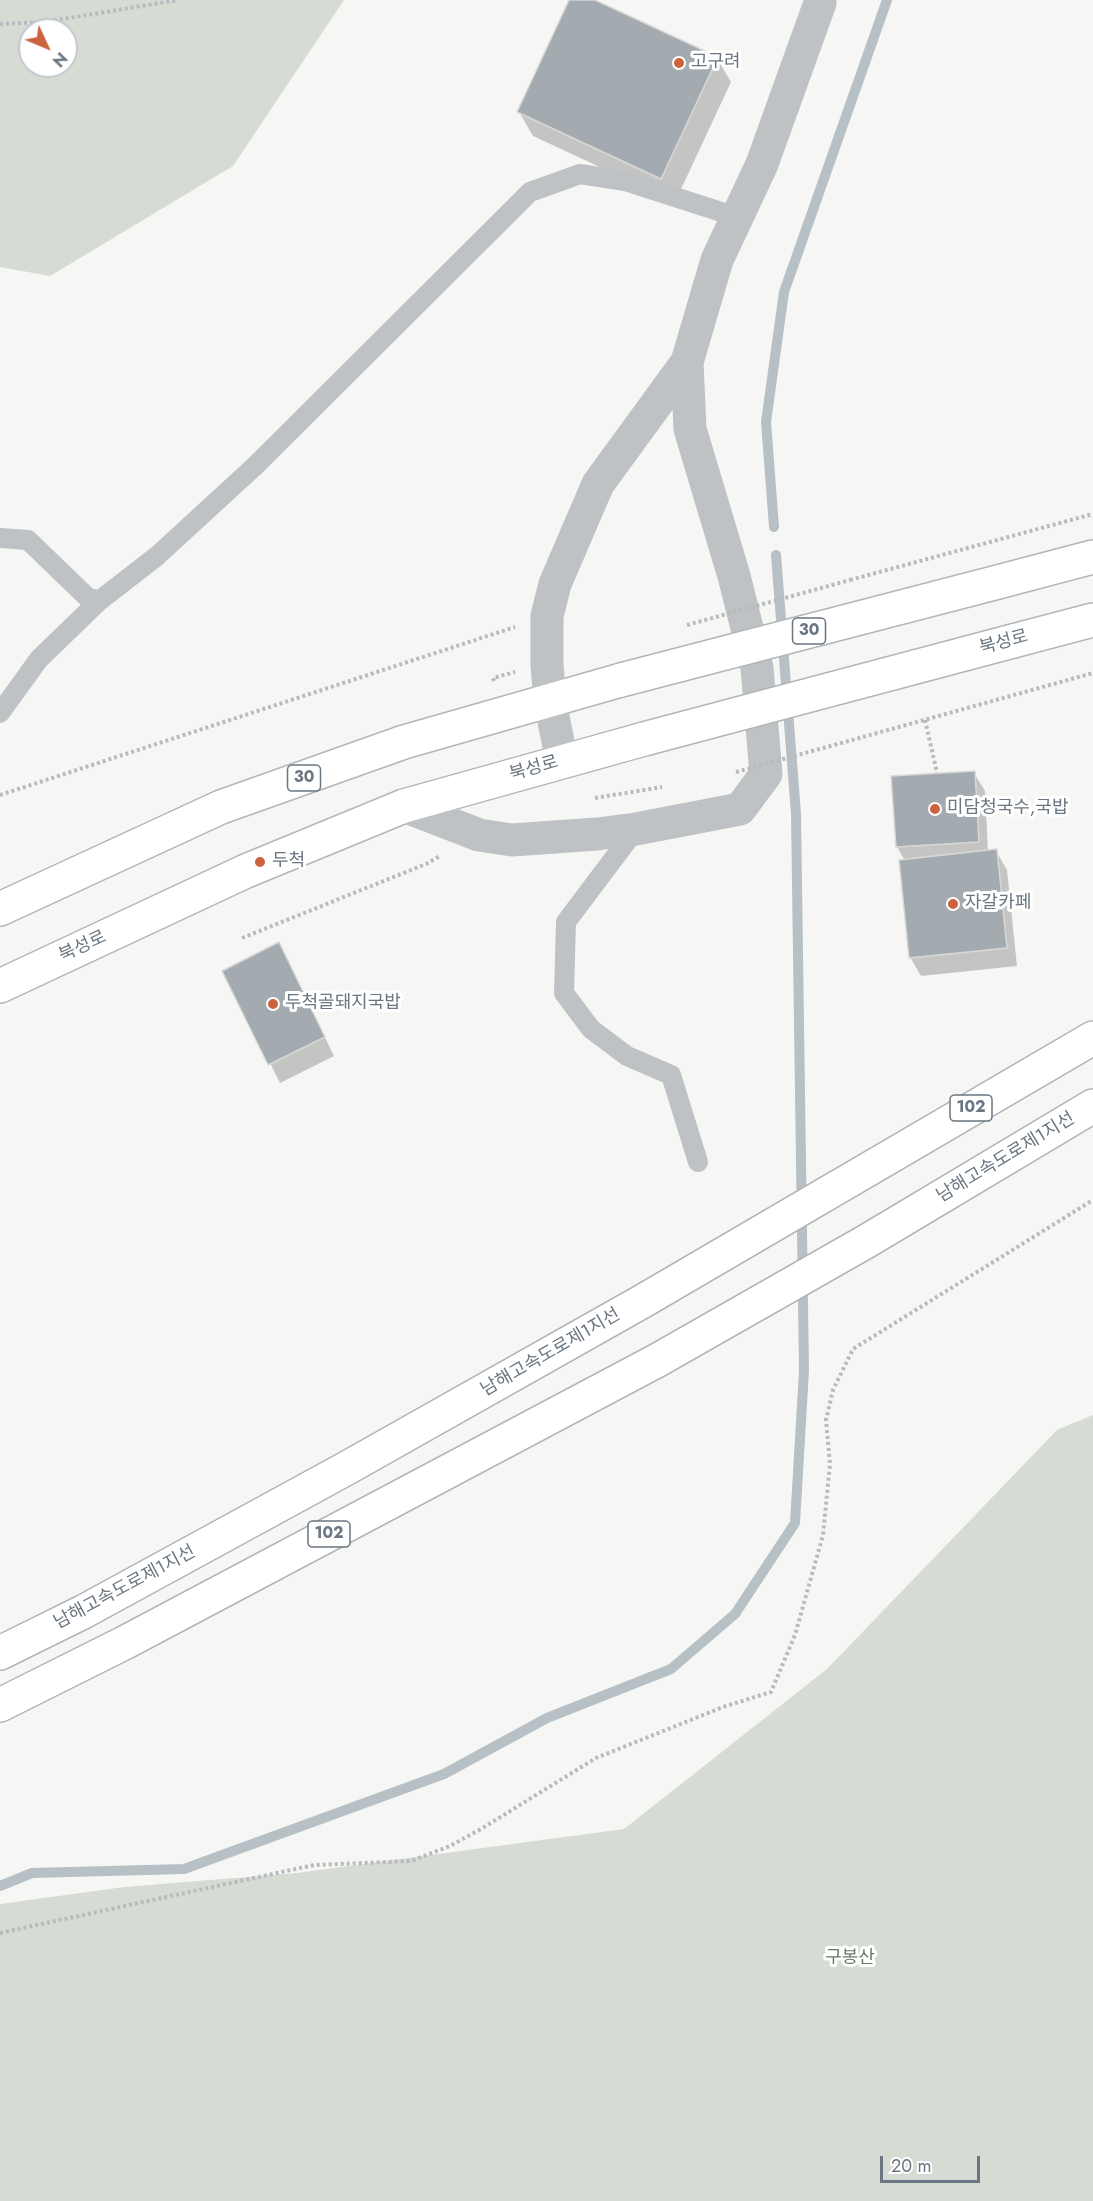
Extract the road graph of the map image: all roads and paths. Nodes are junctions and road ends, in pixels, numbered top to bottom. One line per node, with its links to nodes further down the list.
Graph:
1 (178, 0): 3 (path)
2 (817, 1): 4 (street)
3 (0, 24)
4 (737, 217): 5 (street); 9 (lane)
5 (687, 362): 10 (street); 22 (street)
6 (1093, 514): 12 (path, bridge)
7 (0, 538): 9 (lane)
8 (1093, 557): 14 (main road, 30, bridge)
9 (99, 601): 15 (lane)
10 (547, 616): 14 (street); 20 (path)
11 (1093, 620): 17 (main road, 북성로, bridge)
12 (687, 625)
13 (1093, 673): 16 (path)
14 (550, 702): 17 (street); 24 (main road, 30)
15 (0, 713)
16 (925, 720): 18 (path, bridge); 19 (path)
17 (562, 761): 21 (main road, 북성로)
18 (736, 772)
19 (937, 773)
20 (0, 795)
21 (404, 806): 23 (street); 26 (main road, 북성로)
22 (636, 829): 23 (street); 29 (lane)
23 (479, 835): 25 (path)
24 (0, 909)
25 (242, 938)
26 (0, 986)
27 (1093, 1038): 31 (main road, 남해고속도로제1지선 / 102)
28 (1093, 1106): 32 (main road, 남해고속도로제1지선 / 102)
29 (698, 1162)
30 (1093, 1200): 33 (path)
31 (0, 1653)
32 (0, 1705)
33 (0, 1933)

